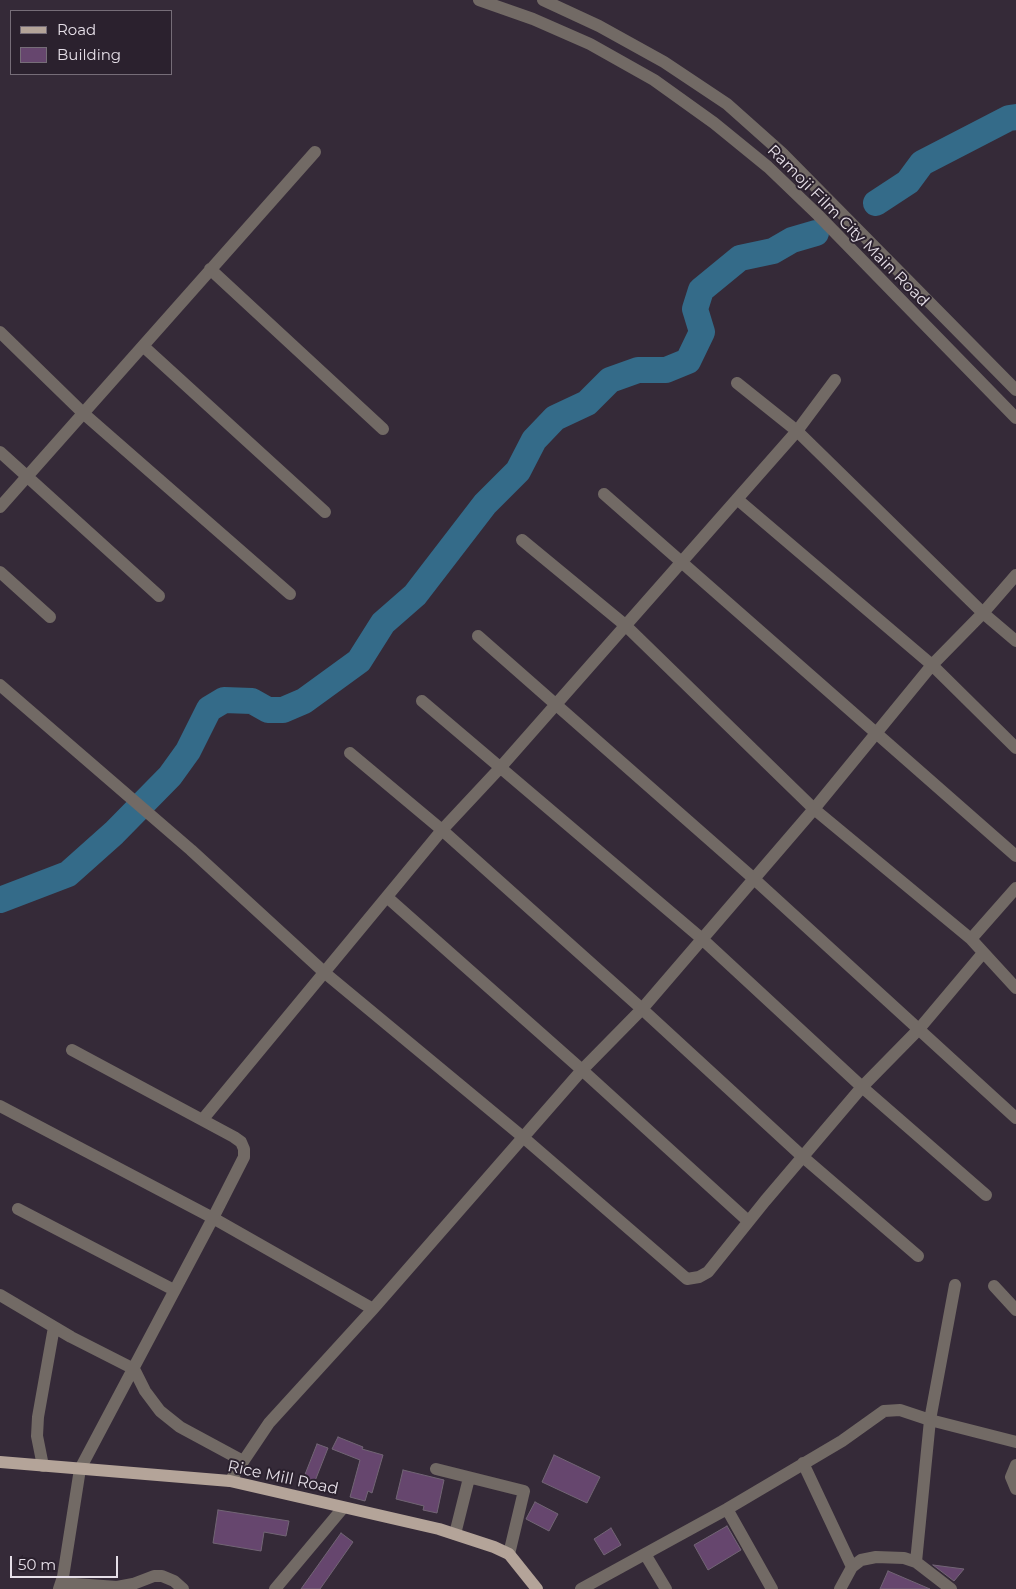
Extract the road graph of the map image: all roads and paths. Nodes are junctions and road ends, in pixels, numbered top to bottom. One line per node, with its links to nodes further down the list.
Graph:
1 (479, 0): 11 (street, Ramoji Film City Main Road)
2 (543, 0): 9 (street, Ramoji Film City Main Road)
3 (314, 152): 4 (street)
4 (210, 269): 6 (street); 12 (street)
5 (0, 332): 10 (street)
6 (142, 346): 10 (street); 19 (street)
7 (835, 380): 13 (street)
8 (737, 383): 13 (street)
9 (1016, 390)
10 (83, 412): 15 (street); 24 (street)
11 (1016, 418)
12 (383, 429)
13 (797, 431): 17 (street); 26 (street)
14 (0, 452): 15 (street)
15 (27, 476): 18 (street); 25 (street)
16 (604, 494): 21 (street)
17 (737, 499): 21 (street); 31 (street)
18 (0, 507)
19 (325, 512)
20 (522, 540): 28 (street)
21 (682, 562): 28 (street); 35 (street)
22 (0, 572): 27 (street)
23 (1016, 575): 26 (street)
24 (290, 594)
25 (159, 596)
26 (983, 613): 30 (street); 31 (street)
27 (50, 617)
28 (625, 626): 34 (street); 39 (street)
29 (478, 636): 34 (street)
30 (1016, 641)
31 (932, 665): 35 (street); 36 (street)
32 (0, 685): 48 (street)
33 (422, 701): 38 (street)
34 (555, 704): 38 (street); 42 (street)
35 (875, 734): 39 (street); 41 (street)
36 (1016, 748)
37 (350, 752): 40 (street)
38 (499, 768): 40 (street); 45 (street)
39 (814, 809): 42 (street); 46 (street)
40 (442, 830): 44 (street); 50 (street)
41 (1016, 856)
42 (753, 878): 45 (street); 51 (street)
43 (1016, 888): 46 (street)
44 (388, 898): 48 (street); 53 (street)
45 (701, 938): 50 (street); 54 (street)
46 (970, 939): 47 (street)
47 (983, 953): 49 (street); 51 (street)
48 (325, 973): 57 (street); 58 (street)
49 (1016, 988)
50 (642, 1008): 53 (street); 59 (street)
51 (919, 1029): 54 (street); 56 (street)
52 (72, 1050): 57 (street)
53 (582, 1070): 58 (street); 63 (street)
54 (862, 1087): 59 (street); 60 (street)
55 (0, 1106): 62 (street)
56 (1016, 1118)
57 (203, 1119): 62 (street)
58 (524, 1138): 63 (street); 69 (street)
59 (803, 1157): 63 (street); 64 (street)
60 (986, 1195)
61 (18, 1209): 67 (street)
62 (213, 1218): 67 (street); 69 (street)
63 (748, 1221)
64 (918, 1256)
65 (955, 1286): 73 (street)
66 (994, 1286): 70 (street)
67 (174, 1290): 72 (street)
68 (0, 1295): 71 (street)
69 (373, 1309): 75 (street)
70 (1016, 1310)
71 (54, 1327): 72 (street); 79 (street)
72 (134, 1369): 75 (street); 81 (street)
73 (930, 1420): 74 (street); 77 (street); 90 (street)
74 (1016, 1442)
75 (243, 1461): 83 (street)
76 (0, 1462): 79 (main road, Rice Mill Road)
77 (803, 1464): 86 (street); 91 (street)
78 (1016, 1465): 84 (street)
79 (43, 1466): 81 (main road, Rice Mill Road)
80 (436, 1468): 82 (street)
81 (80, 1469): 83 (main road, Rice Mill Road); 92 (street)
82 (469, 1478): 87 (street); 88 (street)
83 (230, 1481): 85 (main road, Rice Mill Road)
84 (1016, 1489)
85 (343, 1508): 87 (main road, Rice Mill Road); 94 (street)
86 (727, 1509): 89 (street); 98 (street)
87 (455, 1534): 88 (main road, Rice Mill Road)
88 (509, 1554): 95 (main road, Rice Mill Road)
89 (645, 1554): 96 (street); 97 (street)
90 (916, 1562): 91 (street); 100 (street)
91 (852, 1567): 99 (street)
92 (60, 1586): 93 (street)
93 (183, 1589)
94 (275, 1589)
95 (537, 1589)
96 (582, 1589)
97 (666, 1589)
98 (772, 1589)
99 (840, 1589)
100 (951, 1589)

